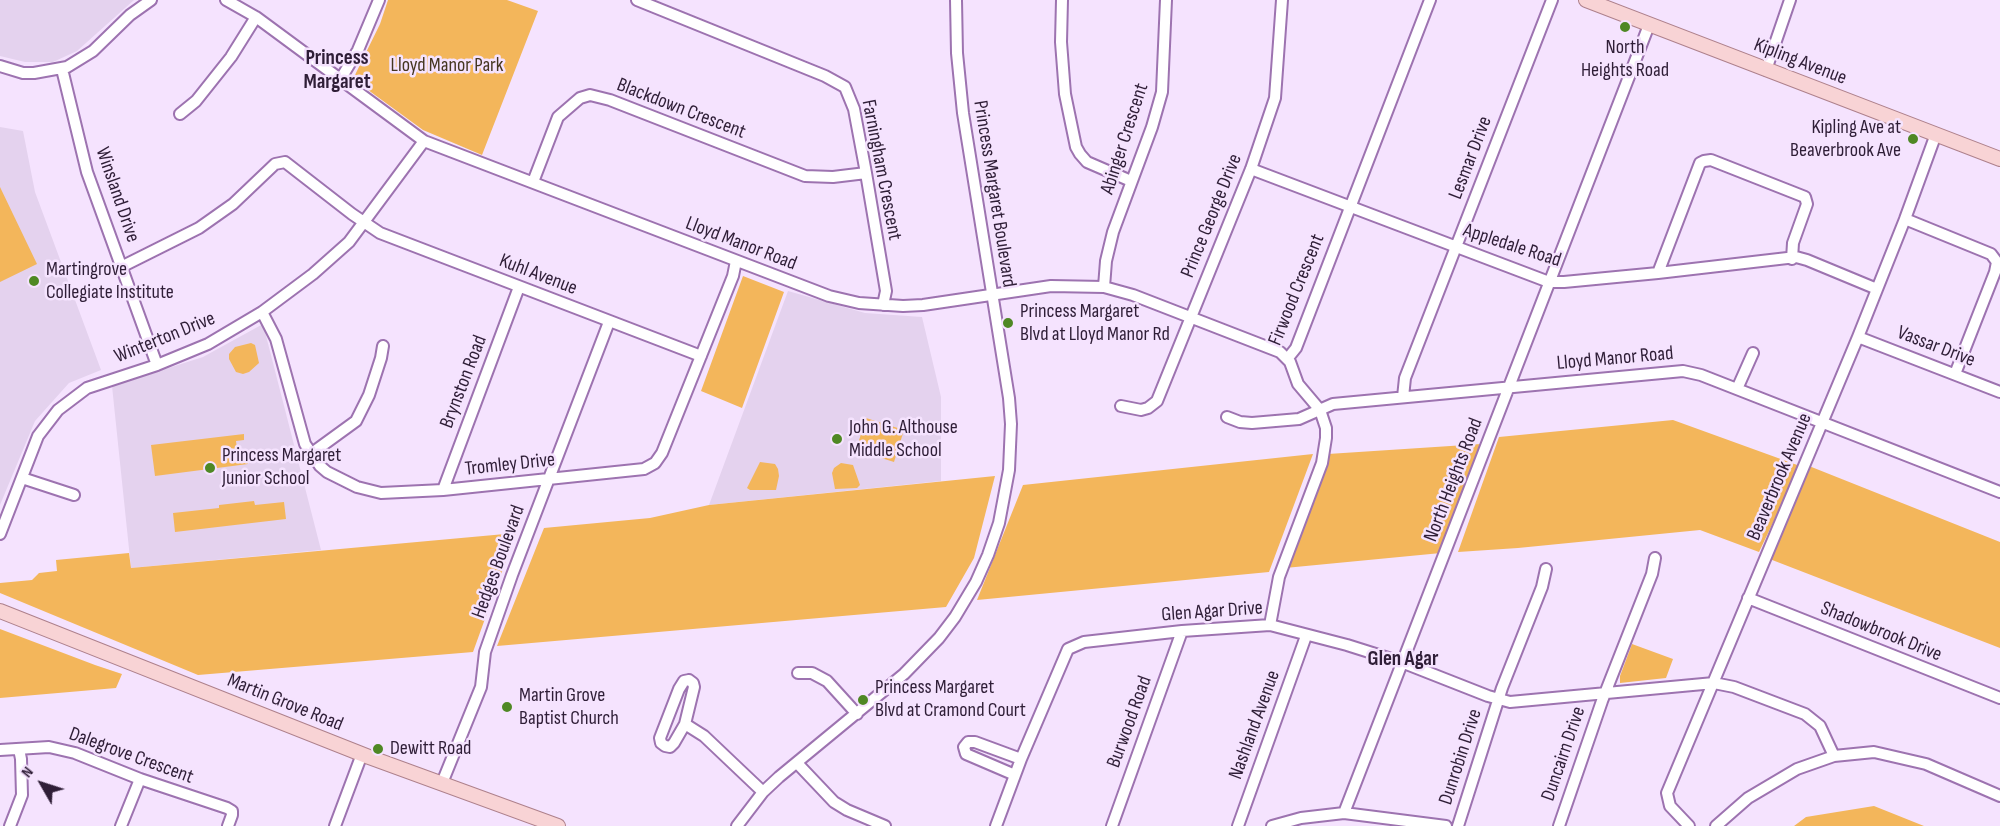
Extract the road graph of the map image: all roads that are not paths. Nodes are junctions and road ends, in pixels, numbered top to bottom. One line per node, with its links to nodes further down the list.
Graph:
1 (151, 0): 16 (street)
2 (226, 0): 13 (street, Lloyd Manor Road)
3 (379, 0): 18 (street)
4 (637, 0): 24 (street, Farningham Crescent)
5 (956, 0): 39 (street, Princess Margaret Boulevard)
6 (1062, 0): 25 (street)
7 (1166, 0): 25 (street, Abinger Crescent)
8 (1282, 0): 23 (street, Prince George Drive)
9 (1430, 0): 27 (street, Firwood Crescent)
10 (1552, 0): 30 (street, Lesmar Drive)
11 (1587, 0): 14 (main road, Kipling Avenue)
12 (1790, 0): 17 (street)
13 (256, 17): 18 (street, Lloyd Manor Road); 19 (street)
14 (1649, 25): 17 (main road, Kipling Avenue); 35 (street, North Heights Road)
15 (0, 66): 16 (street)
16 (62, 69): 33 (street, Winsland Drive)
17 (1766, 70): 20 (main road, Kipling Avenue)
18 (340, 80): 21 (street, Lloyd Manor Road)
19 (180, 114)
20 (1936, 134): 22 (main road, Kipling Avenue); 28 (street, Beaverbrook Avenue)
21 (424, 141): 26 (street, Lloyd Manor Road); 29 (street, Winterton Drive)
22 (2000, 159)
23 (1251, 169): 27 (street, Appledale Road); 42 (street, Prince George Drive)
24 (866, 173): 26 (street, Blackdown Crescent); 40 (street, Farningham Crescent)
25 (1131, 181): 36 (street, Abinger Crescent)
26 (533, 183): 32 (street, Lloyd Manor Road)
27 (1349, 208): 30 (street, Appledale Road); 48 (street, Firwood Crescent)
28 (1905, 219): 38 (street, Beaverbrook Avenue); 50 (street)
29 (365, 223): 33 (street, Kuhl Avenue); 37 (street, Kuhl Avenue); 41 (street, Winterton Drive)
30 (1456, 247): 35 (street, Appledale Road); 55 (street, Lesmar Drive)
31 (1792, 259): 34 (street, Appledale Road); 34 (street); 38 (street, Appledale Road)
32 (736, 261): 40 (street, Lloyd Manor Road); 47 (street, Tromley Drive)
33 (123, 266): 49 (street, Winsland Drive)
34 (1658, 273): 35 (street, Appledale Road)
35 (1548, 282): 51 (street, North Heights Road)
36 (1104, 286): 39 (street, Lloyd Manor Road); 42 (street, Lloyd Manor Road)
37 (519, 287): 43 (street, Kuhl Avenue); 64 (street, Brynston Road)
38 (1877, 289): 44 (street, Beaverbrook Avenue)
39 (992, 294): 40 (street, Lloyd Manor Road); 81 (street, Princess Margaret Boulevard)
40 (883, 305)
41 (262, 312): 49 (street, Winterton Drive); 61 (street, Tromley Drive)
42 (1191, 317): 48 (street, Lloyd Manor Road); 57 (street, Prince George Drive)
43 (609, 322): 47 (street, Kuhl Avenue); 63 (street, Hedges Boulevard)
44 (1858, 337): 50 (street, Vassar Drive); 60 (street, Beaverbrook Avenue)
45 (383, 346): 61 (street)
46 (1754, 353): 53 (street)
47 (701, 356): 63 (street, Tromley Drive)
48 (1288, 358): 58 (street, Firwood Crescent)
49 (158, 365): 62 (street, Winterton Drive)
50 (1955, 374): 54 (street, Vassar Drive)
51 (1508, 387): 52 (street, Lloyd Manor Road); 53 (street, Lloyd Manor Road); 56 (street, North Heights Road)
52 (1490, 389): 55 (street, Lloyd Manor Road); 56 (street)
53 (1737, 389): 60 (street, Lloyd Manor Road)
54 (2000, 392)
55 (1403, 397): 58 (street, Lloyd Manor Road)
56 (1502, 405): 75 (street, North Heights Road)
57 (1121, 406)
58 (1320, 410): 59 (street, Lloyd Manor Road); 72 (street)
59 (1227, 417)
60 (1823, 423): 65 (street, Lloyd Manor Road); 70 (street, Beaverbrook Avenue)
61 (312, 453): 64 (street, Tromley Drive)
62 (22, 478): 66 (street); 67 (street, Winterton Drive)
63 (548, 479): 64 (street, Tromley Drive); 91 (street, Hedges Boulevard)
64 (443, 490)
65 (2000, 492)
66 (74, 495)
67 (0, 534)
68 (1655, 558): 78 (street, Duncairn Drive)
69 (1546, 569): 80 (street, Dunrobin Drive)
70 (1748, 598): 77 (street, Beaverbrook Avenue); 79 (street, Shadowbrook Drive)
71 (0, 611): 85 (main road, Martin Grove Road)
72 (1270, 625): 73 (street, Glen Agar Drive); 74 (street, Glen Agar Drive)
73 (1182, 631): 87 (street, Glen Agar Drive); 103 (street, Burwood Road)
74 (1306, 636): 75 (street, Glen Agar Drive); 104 (street, Nashland Avenue)
75 (1404, 663): 80 (street, Glen Agar Drive); 94 (street, North Heights Road)
76 (798, 673): 81 (street)
77 (1714, 683): 78 (street, Glen Agar Drive); 86 (street, Glen Agar Drive); 109 (street, Beaverbrook Avenue)
78 (1605, 695): 80 (street, Glen Agar Drive); 108 (street, Duncairn Drive)
79 (2000, 698)
80 (1499, 700): 107 (street, Dunrobin Drive)
81 (856, 714): 88 (street, Princess Margaret Boulevard)
82 (685, 724): 82 (street); 92 (street)
83 (19, 749): 84 (street, Dalegrove Crescent); 90 (street, Dalegrove Crescent); 95 (street)
84 (0, 750)
85 (362, 754): 91 (main road, Martin Grove Road); 98 (street)
86 (1834, 756): 93 (street); 110 (street)
87 (1021, 759): 89 (street, Glen Agar Drive); 89 (street)
88 (796, 763): 92 (street, Princess Margaret Boulevard); 101 (street)
89 (1016, 775): 102 (street, Glen Agar Drive)
90 (140, 779): 96 (street); 97 (street, Dalegrove Crescent)
91 (442, 783): 99 (main road, Martin Grove Road)
92 (764, 792): 100 (street, Princess Margaret Boulevard)
93 (2000, 796)
94 (1344, 813): 105 (street); 106 (street)
95 (10, 826)
96 (121, 826)
97 (228, 826)
98 (335, 826)
99 (558, 826)
100 (737, 826)
101 (885, 826)
102 (996, 826)
103 (1112, 826)
104 (1238, 826)
105 (1272, 826)
106 (1446, 826)
107 (1458, 826)
108 (1559, 826)
109 (1689, 826)
110 (1716, 826)

